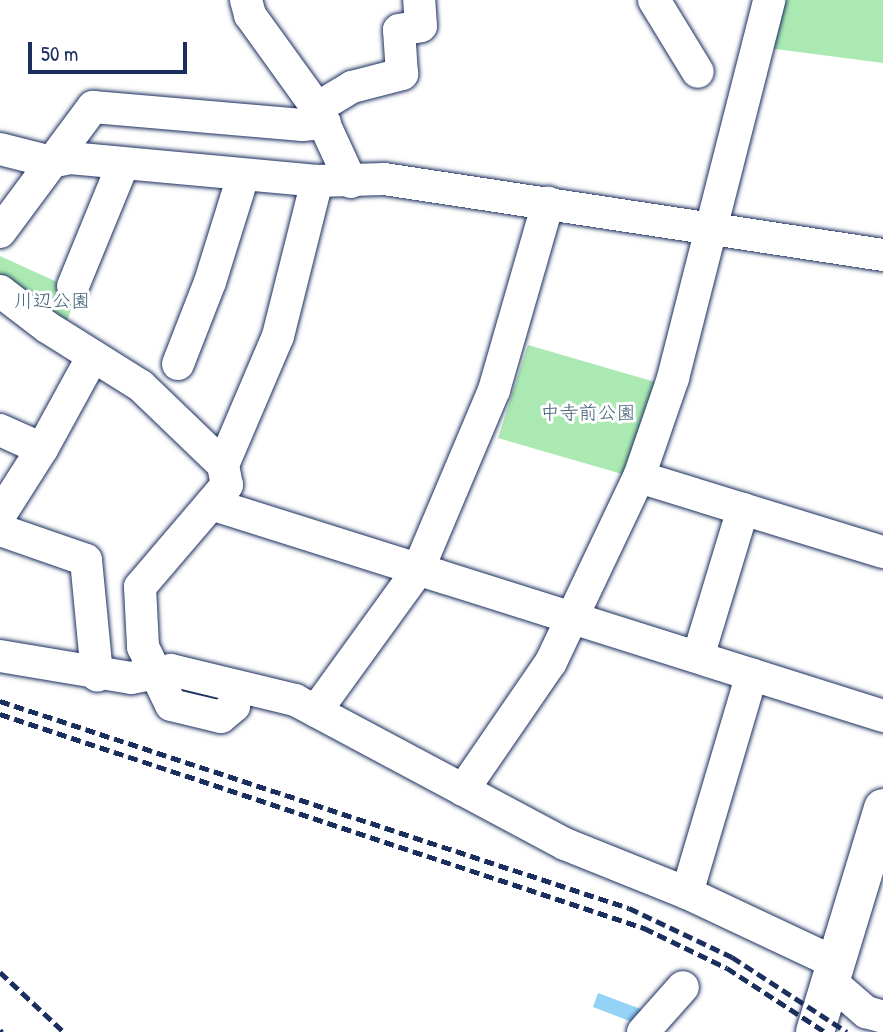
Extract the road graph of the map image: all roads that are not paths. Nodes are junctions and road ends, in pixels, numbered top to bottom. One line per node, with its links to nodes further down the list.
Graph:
1 (246, 0): 6 (street)
2 (419, 0): 6 (street)
3 (654, 0): 5 (street)
4 (769, 0): 14 (street)
5 (698, 72)
6 (321, 115): 8 (street); 12 (street)
7 (0, 149): 8 (street)
8 (60, 160): 9 (street); 15 (street)
9 (123, 164): 10 (street); 17 (street)
10 (243, 176): 11 (street); 20 (street)
11 (317, 181): 12 (street); 23 (street)
12 (351, 182): 13 (street)
13 (548, 203): 14 (street); 30 (street)
14 (710, 229): 16 (street); 24 (street)
15 (0, 232)
16 (883, 255)
17 (73, 286)
18 (0, 291): 19 (street)
19 (93, 356): 22 (street); 23 (street)
20 (178, 364)
21 (0, 430): 22 (street)
22 (42, 449): 27 (street)
23 (223, 465): 25 (street)
24 (639, 477): 26 (street); 31 (street)
25 (211, 504): 30 (street); 34 (street)
26 (743, 509): 29 (street); 33 (street)
27 (0, 515)
28 (0, 530): 36 (street)
29 (883, 552)
30 (418, 570): 31 (street); 37 (street)
31 (573, 619): 33 (street); 39 (street)
32 (0, 656): 36 (street)
33 (698, 657): 35 (street)
34 (154, 671): 36 (street); 37 (street)
35 (752, 674): 38 (street); 41 (street)
36 (97, 675)
37 (316, 711): 39 (street)
38 (883, 716)
39 (463, 790): 41 (street)
40 (883, 808): 42 (main road)
41 (687, 893): 42 (street)
42 (833, 972): 44 (street); 46 (main road)
43 (683, 987): 45 (street)
44 (883, 1017)
45 (643, 1032)
46 (815, 1032)

